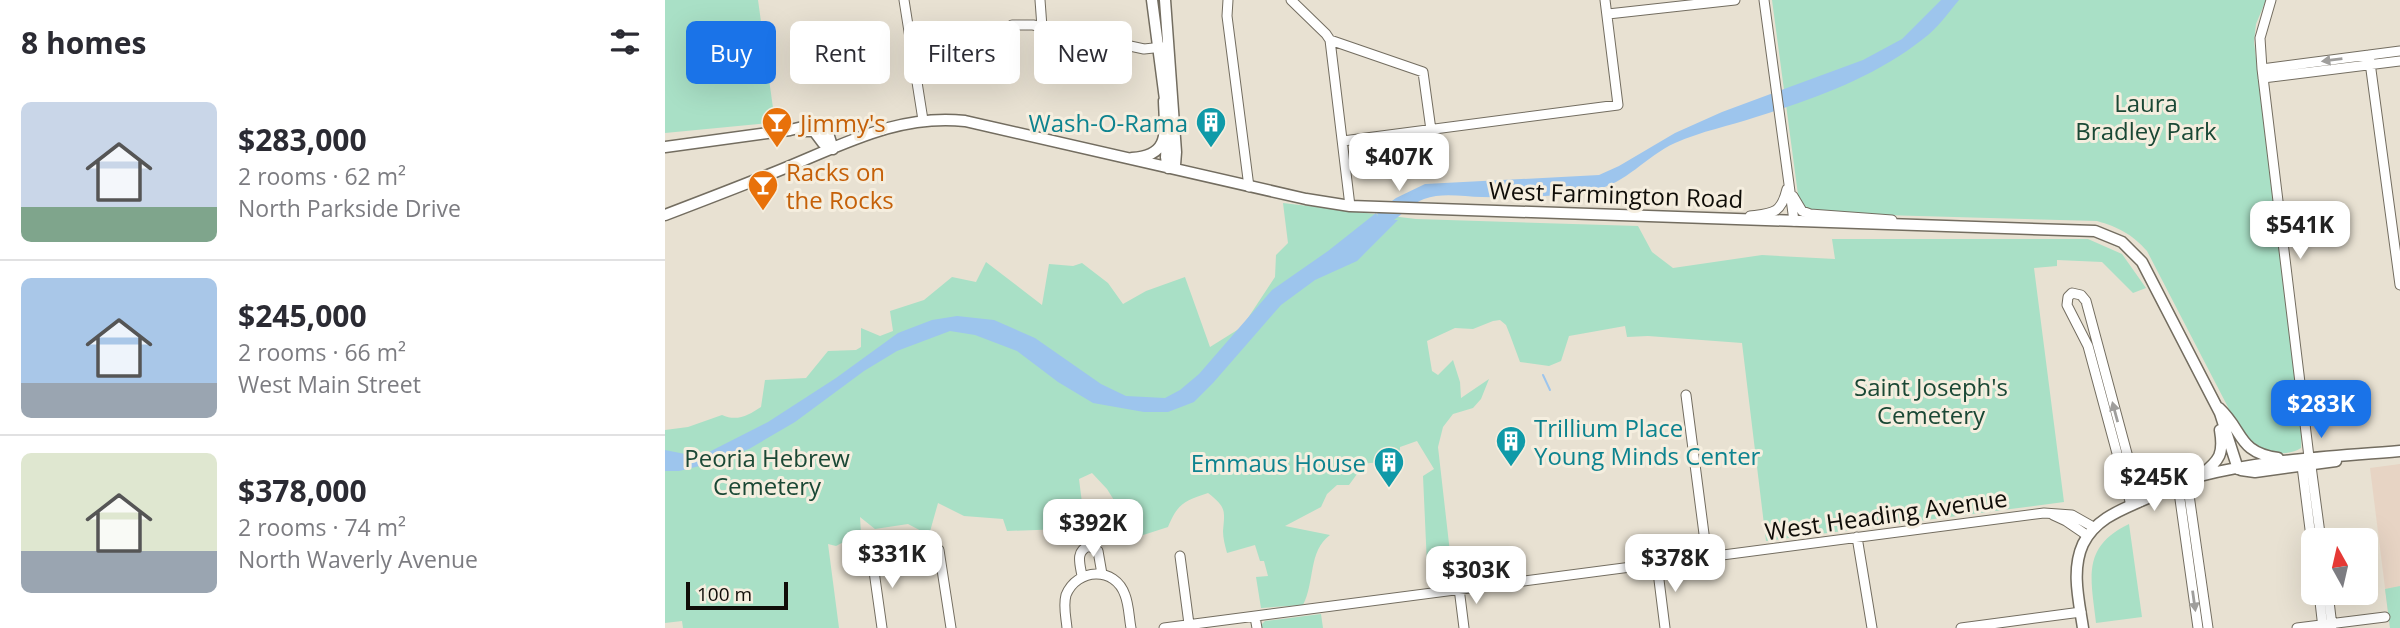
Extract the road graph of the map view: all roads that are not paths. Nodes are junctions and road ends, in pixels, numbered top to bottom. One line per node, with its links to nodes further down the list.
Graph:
1 (904, 0): 21 (street)
2 (1040, 0): 12 (street)
3 (1152, 0): 15 (main road)
4 (1165, 0): 15 (main road)
5 (1229, 0): 29 (street)
6 (1291, 0): 13 (street)
7 (1605, 0): 11 (street)
8 (1735, 0): 11 (street)
9 (1764, 0): 28 (street)
10 (2271, 0): 19 (street)
11 (1608, 14): 22 (street)
12 (1042, 21)
13 (1330, 40): 22 (street); 23 (street)
14 (1132, 46): 15 (street)
15 (1163, 47): 20 (main road); 27 (main road)
16 (2400, 51): 17 (street)
17 (2370, 60): 18 (street); 19 (street); 35 (street)
18 (2400, 61)
19 (2262, 74): 40 (street)
20 (1164, 88): 26 (main road); 27 (main road)
21 (923, 120): 25 (main road, West Farmington Road); 26 (main road, West Farmington Road)
22 (1431, 130): 23 (street)
23 (1343, 141): 30 (street)
24 (665, 147): 25 (main road)
25 (833, 149): 31 (main road, West Farmington Road)
26 (1112, 156): 27 (main road, West Farmington Road)
27 (1168, 169): 29 (main road, West Farmington Road)
28 (1789, 184): 32 (street); 33 (street); 34 (street)
29 (1248, 187): 30 (main road, West Farmington Road)
30 (1350, 206): 32 (main road, West Farmington Road)
31 (665, 215)
32 (1729, 219): 33 (main road, West Farmington Road)
33 (1794, 221): 34 (main road, West Farmington Road)
34 (1920, 225): 37 (main road, West Farmington Road)
35 (2400, 285)
36 (1686, 395): 52 (street)
37 (2217, 406): 39 (main road); 41 (main road, West Farmington Road); 42 (main road)
38 (2400, 451): 40 (main road)
39 (2288, 460): 40 (main road); 41 (main road)
40 (2307, 463): 41 (main road); 45 (street); 46 (street)
41 (2238, 469): 42 (main road)
42 (2199, 477): 43 (main road)
43 (2182, 483): 44 (main road); 75 (street, one-way to 75); 76 (street)
44 (2135, 504): 44 (street, one-way to 44); 47 (main road)
45 (2311, 528)
46 (2319, 528)
47 (2091, 532): 48 (street, West Heading Avenue); 59 (main road)
48 (1857, 537): 52 (street, West Heading Avenue); 72 (street)
49 (939, 550): 65 (street)
50 (1181, 556): 62 (street)
51 (871, 557): 64 (street)
52 (1707, 557): 53 (street, West Heading Avenue)
53 (1657, 564): 56 (street, West Heading Avenue); 71 (street)
54 (1102, 575): 55 (street); 55 (street); 67 (street)
55 (1082, 576): 66 (street)
56 (1459, 588): 60 (street, West Heading Avenue); 70 (street)
57 (2322, 606): 63 (street)
58 (2327, 606): 63 (street)
59 (2081, 612): 73 (street); 74 (main road)
60 (1255, 617): 62 (street, West Heading Avenue); 69 (street)
61 (2385, 617): 63 (street)
62 (1189, 624): 68 (street, West Heading Avenue)
63 (2327, 626): 77 (street)
64 (882, 628)
65 (951, 628)
66 (1067, 628)
67 (1131, 628)
68 (1164, 628)
69 (1257, 628)
70 (1464, 628)
71 (1665, 628)
72 (1872, 628)
73 (1961, 628)
74 (2083, 628)
75 (2198, 628)
76 (2208, 628)
77 (2297, 628)

